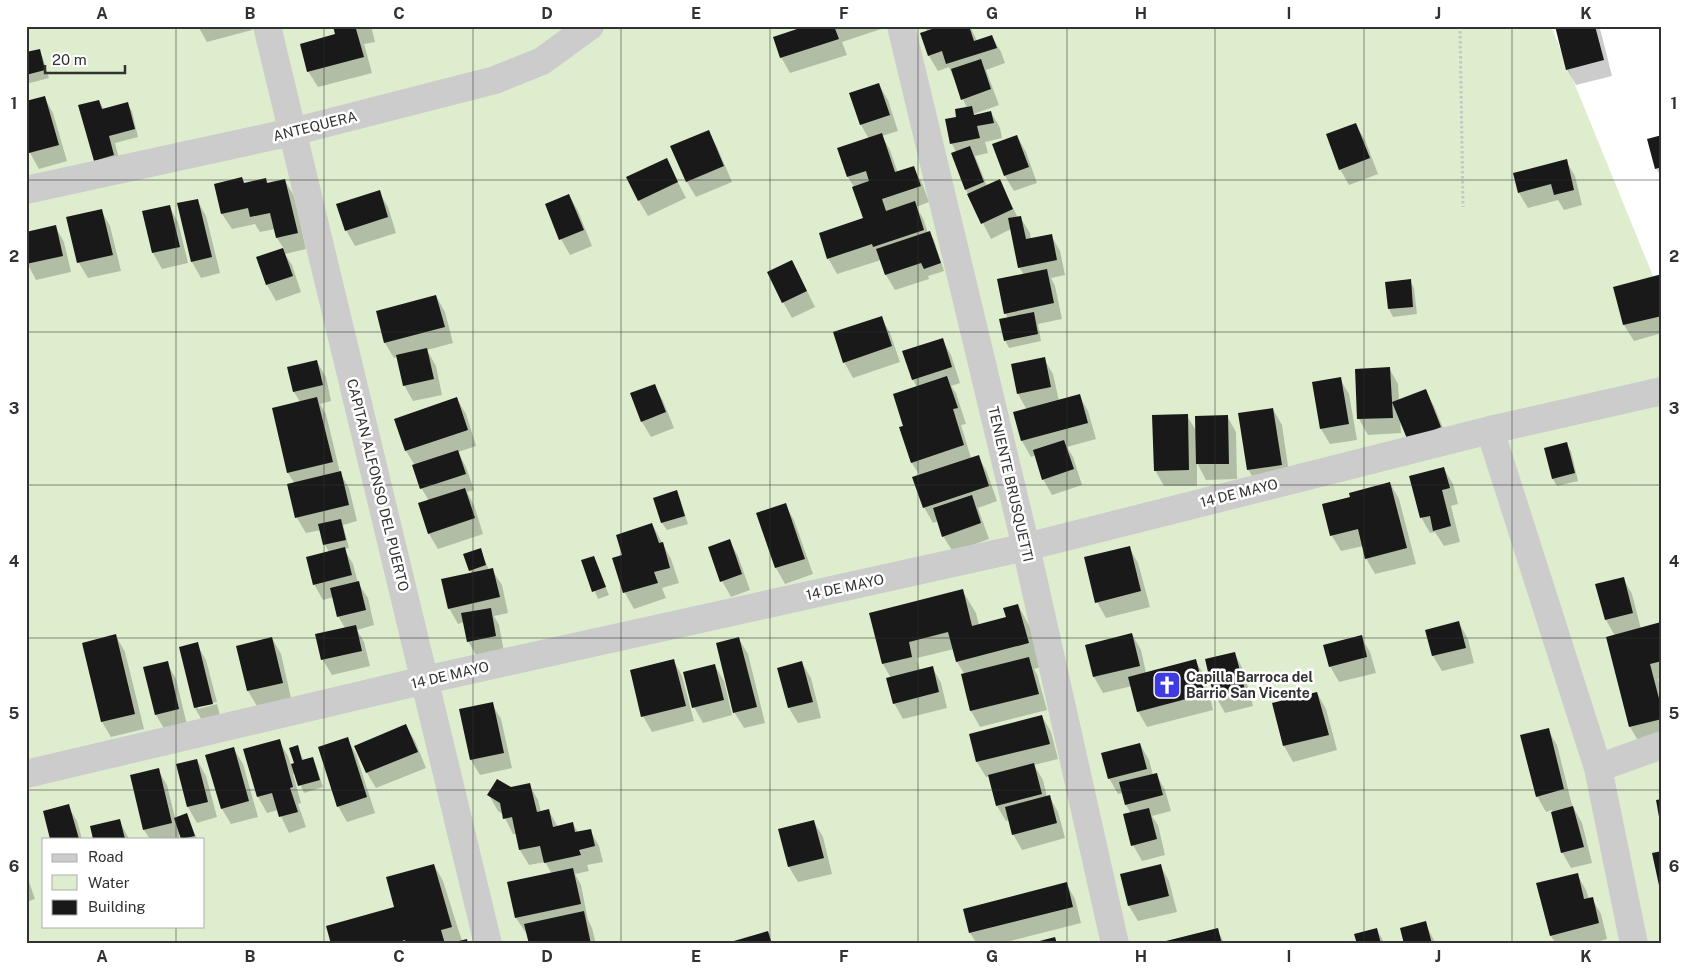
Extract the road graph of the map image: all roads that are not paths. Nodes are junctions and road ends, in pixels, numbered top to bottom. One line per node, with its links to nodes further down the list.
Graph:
1 (267, 26): 4 (street, CAPITAN ALFONSO DEL PUERTO)
2 (590, 26): 4 (street, ANTEQUERA)
3 (901, 26): 8 (street, TENIENTE BRUSQUETTI)
4 (292, 132): 5 (street, ANTEQUERA); 9 (street, CAPITAN ALFONSO DEL PUERTO)
5 (26, 190)
6 (1662, 391): 7 (street, 14 DE MAYO)
7 (1490, 430): 8 (street, 14 DE MAYO); 11 (street)
8 (1026, 547): 9 (street, 14 DE MAYO); 14 (street, TENIENTE BRUSQUETTI)
9 (425, 680): 12 (street, 14 DE MAYO); 13 (street, CAPITAN ALFONSO DEL PUERTO)
10 (1662, 745): 11 (street)
11 (1598, 768): 15 (street)
12 (26, 774)
13 (488, 944)
14 (1115, 944)
15 (1634, 944)

